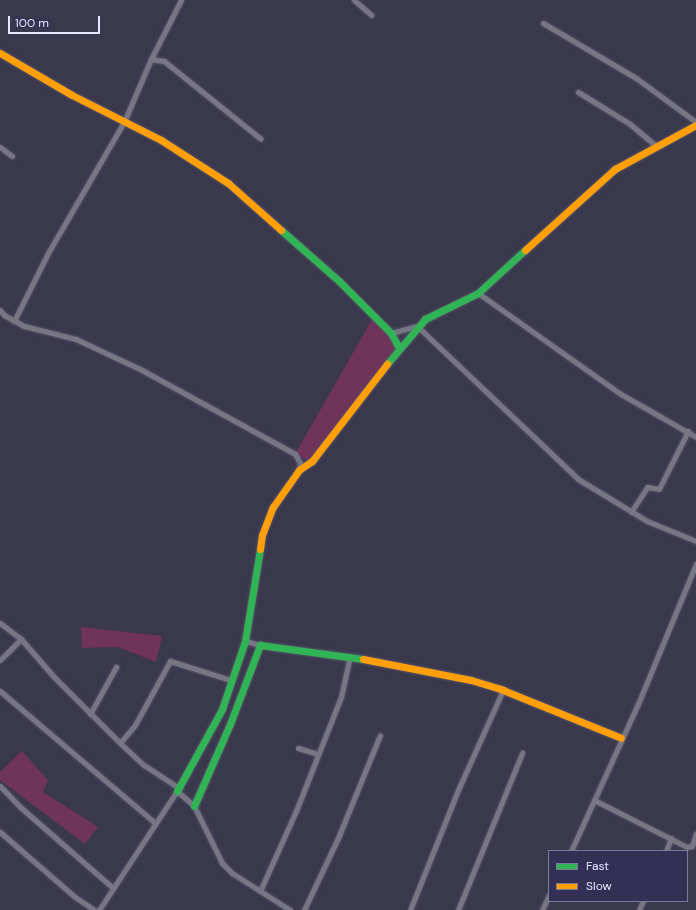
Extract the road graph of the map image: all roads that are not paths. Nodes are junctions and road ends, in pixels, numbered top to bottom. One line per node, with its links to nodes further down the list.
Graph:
1 (180, 0): 6 (street)
2 (354, 0): 3 (street)
3 (371, 15)
4 (544, 23): 9 (street)
5 (0, 53): 8 (street)
6 (151, 59): 8 (street); 10 (street)
7 (578, 92): 12 (street)
8 (124, 122): 16 (street); 18 (street)
9 (696, 124): 12 (street)
10 (261, 139)
11 (0, 147): 13 (street)
12 (657, 147): 14 (street)
13 (12, 156)
14 (478, 293): 17 (street); 20 (street)
15 (0, 310): 16 (street)
16 (14, 321): 22 (street)
17 (417, 326): 18 (street); 19 (street); 25 (street)
18 (391, 333): 19 (street)
19 (399, 348): 23 (street)
20 (688, 431): 21 (street); 25 (street)
21 (696, 437)
22 (298, 457): 23 (street); 24 (street)
23 (312, 461): 24 (street)
24 (299, 470): 30 (street)
25 (631, 512): 26 (street)
26 (696, 541)
27 (696, 564): 40 (street)
28 (0, 623): 29 (street)
29 (21, 639): 33 (street); 38 (street)
30 (245, 641): 31 (street); 35 (street)
31 (260, 645): 32 (street); 48 (street)
32 (350, 656): 36 (street); 43 (street)
33 (0, 660)
34 (116, 667): 38 (street)
35 (231, 680): 41 (street); 46 (street)
36 (503, 690): 40 (street); 62 (street)
37 (0, 691): 49 (street)
38 (90, 714): 41 (street)
39 (380, 735): 61 (street)
40 (621, 738): 47 (street)
41 (120, 743): 46 (street)
42 (298, 748): 43 (street)
43 (318, 754): 56 (street)
44 (522, 754): 63 (street)
45 (0, 786): 55 (street)
46 (178, 789): 48 (street); 49 (street)
47 (594, 800): 52 (street); 53 (street)
48 (194, 806): 56 (street)
49 (156, 823): 55 (street)
50 (0, 832): 58 (street)
51 (696, 834): 52 (street)
52 (671, 838): 54 (street)
53 (571, 850)
54 (666, 850)
55 (113, 888): 59 (street)
56 (260, 891): 60 (street)
57 (548, 898): 64 (street)
58 (94, 910)
59 (99, 910)
60 (290, 910)
61 (304, 910)
62 (410, 910)
63 (458, 910)
64 (542, 910)

